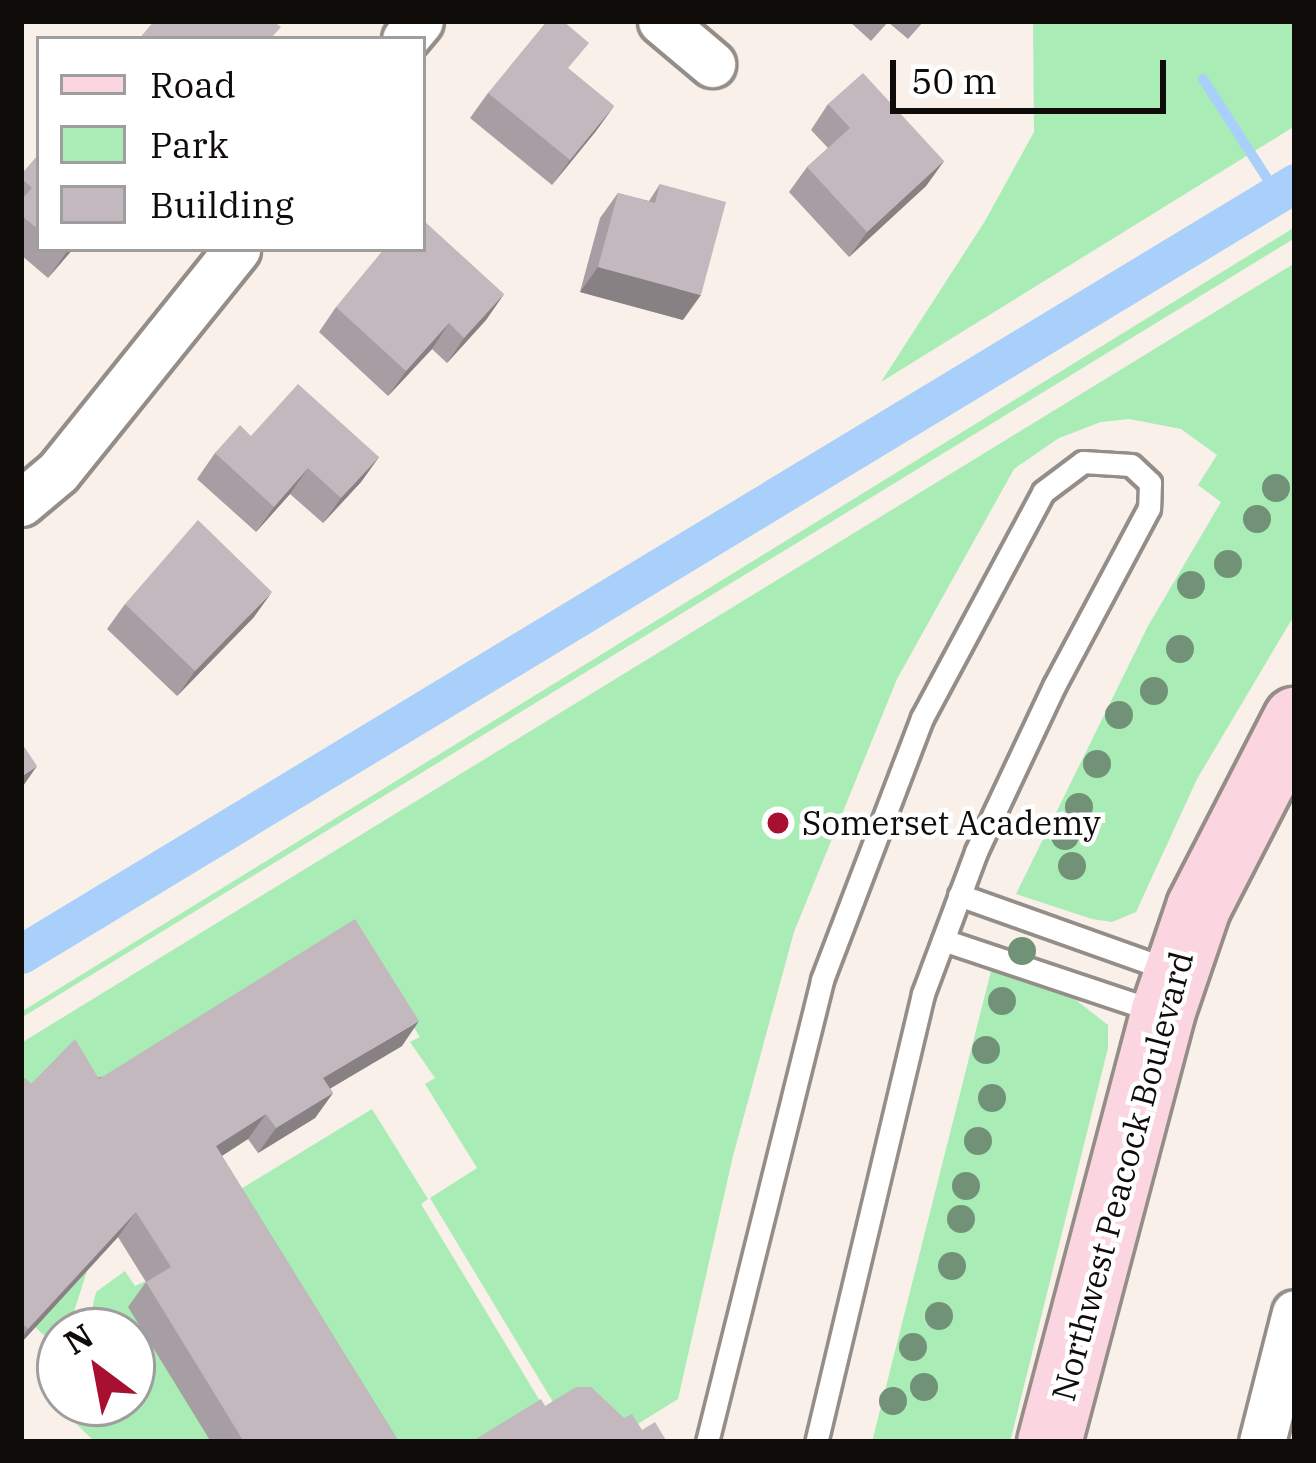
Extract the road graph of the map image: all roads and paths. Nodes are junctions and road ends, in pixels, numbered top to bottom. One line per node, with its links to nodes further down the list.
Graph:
1 (661, 21): 2 (street)
2 (712, 64)
3 (235, 252): 4 (street)
4 (21, 503)
5 (1295, 718): 8 (street, Northwest Peacock Boulevard)
6 (959, 895): 7 (lane); 8 (lane); 10 (lane)
7 (943, 940): 8 (lane); 11 (lane)
8 (1169, 993): 12 (street, Northwest Peacock Boulevard)
9 (1292, 1337): 13 (street)
10 (706, 1442)
11 (816, 1442)
12 (1049, 1442)
13 (1262, 1442)

